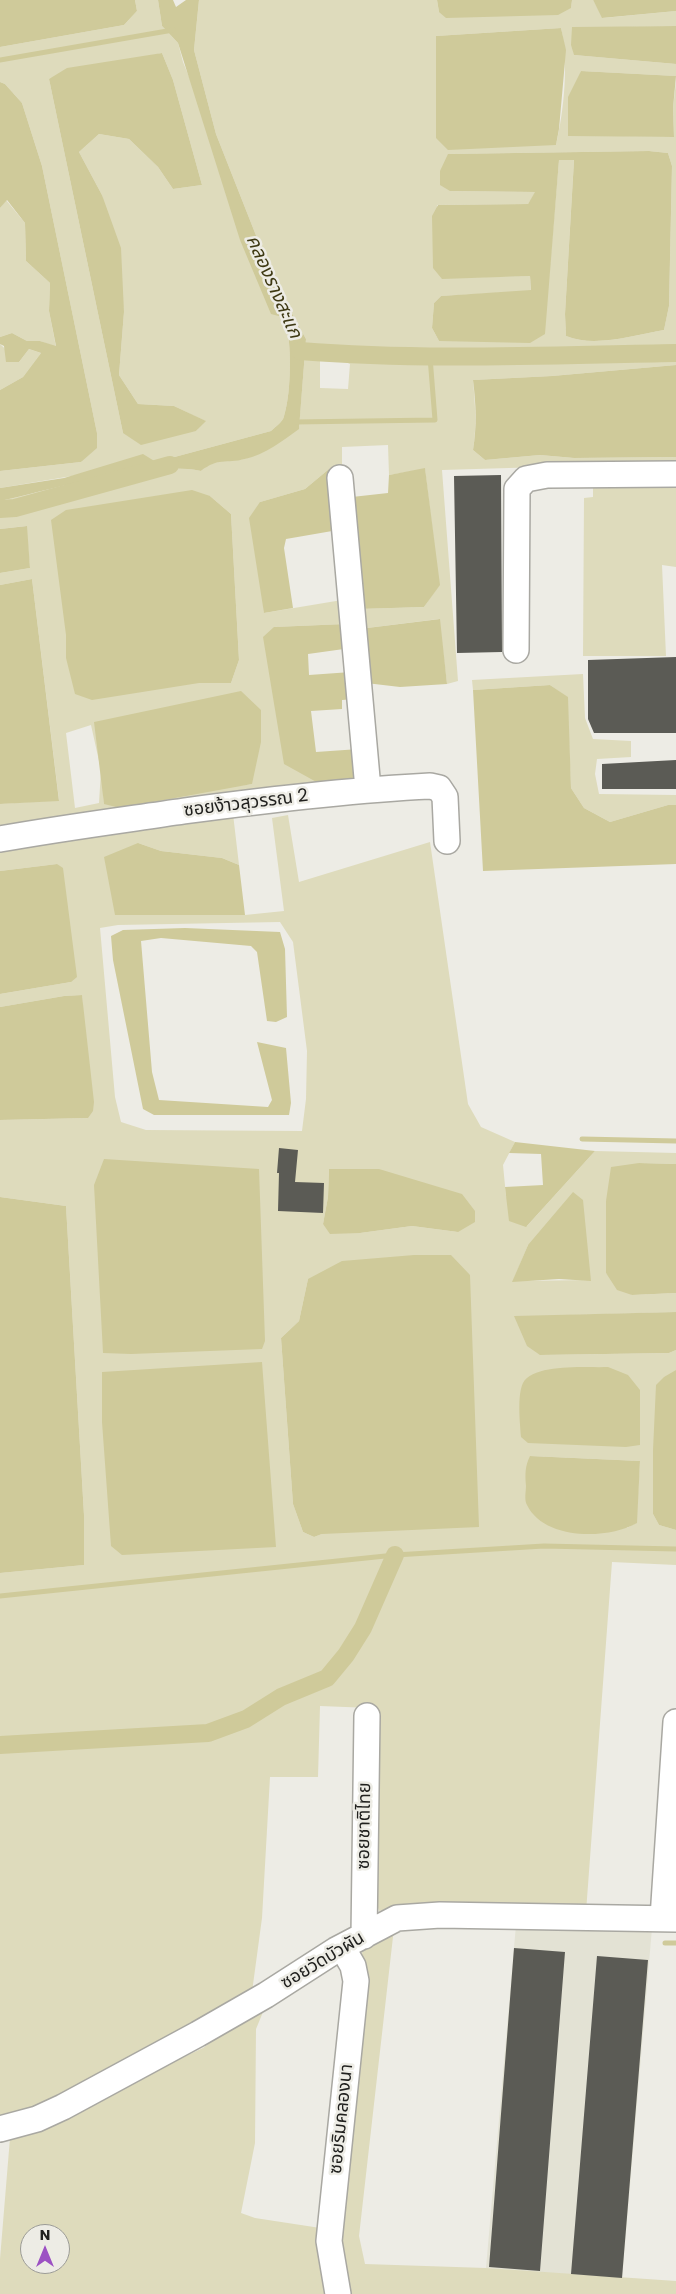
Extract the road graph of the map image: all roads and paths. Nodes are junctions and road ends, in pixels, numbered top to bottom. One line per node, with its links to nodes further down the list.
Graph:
1 (676, 474): 3 (street)
2 (340, 478): 4 (street)
3 (516, 650)
4 (368, 789): 5 (street, ซอยง้าวสุวรรณ 2); 6 (street, ซอยง้าวสุวรรณ 2)
5 (0, 839)
6 (447, 841)
7 (367, 1716): 10 (street, ซอยชาติไทย)
8 (676, 1722): 9 (street)
9 (670, 1918): 10 (street, ซอยวัดบัวผัน)
10 (364, 1936): 11 (street, ซอยวัดบัวผัน)
11 (342, 1947): 12 (street, ซอยวัดบัวผัน); 13 (street, ซอยริมคลองนา)
12 (0, 2134)
13 (338, 2294)

